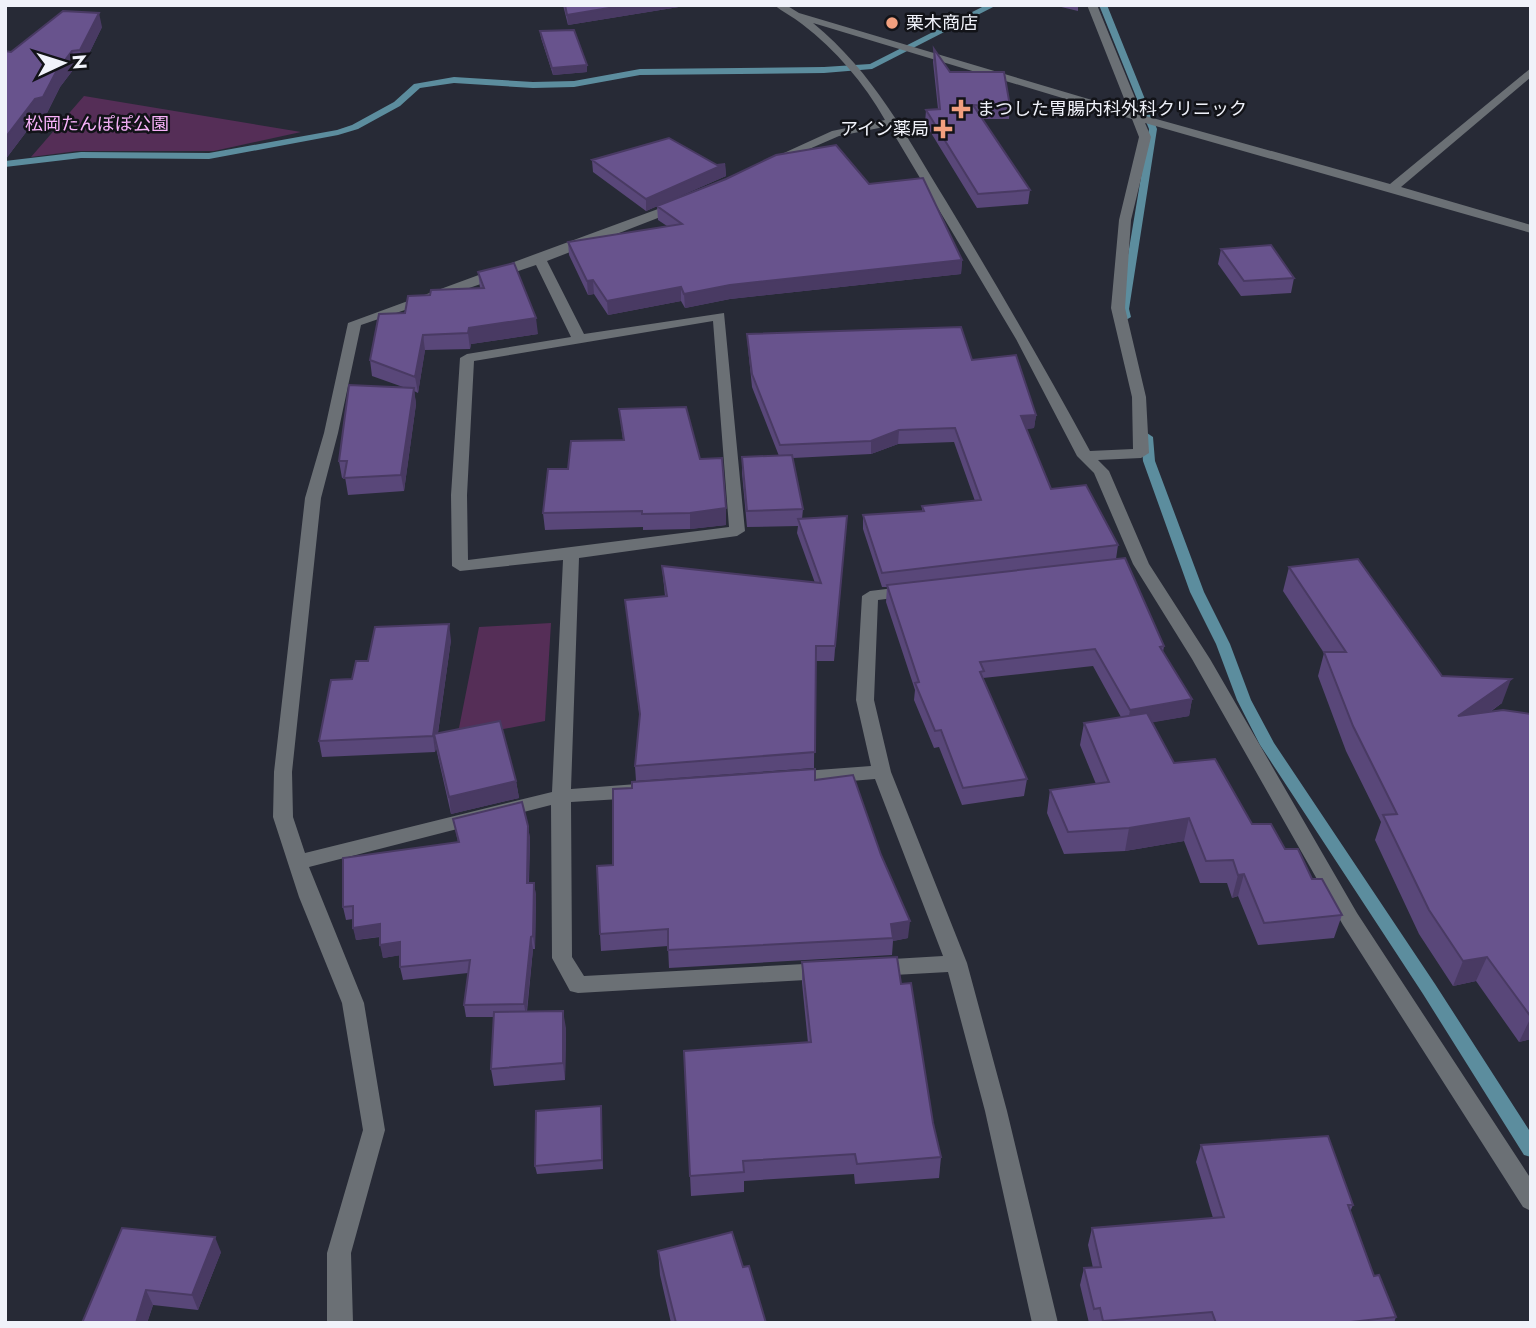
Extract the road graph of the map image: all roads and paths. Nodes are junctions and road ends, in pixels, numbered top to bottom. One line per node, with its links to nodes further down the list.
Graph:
1 (780, 5): 3 (street)
2 (1092, 5): 5 (street)
3 (798, 16): 5 (street); 6 (street)
4 (1531, 71): 8 (street)
5 (1137, 117): 8 (street); 13 (street)
6 (890, 122): 7 (street); 13 (street)
7 (754, 171)
8 (1392, 188): 10 (street)
9 (686, 202): 11 (street)
10 (1531, 229)
11 (540, 259): 12 (street); 20 (street)
12 (578, 337): 14 (street); 14 (street)
13 (1085, 456): 22 (street)
14 (570, 554): 19 (street)
15 (925, 589): 16 (street)
16 (882, 772): 17 (street); 21 (street)
17 (770, 781)
18 (659, 789): 19 (street)
19 (561, 796): 20 (street); 21 (street)
20 (300, 862): 23 (street)
21 (956, 963): 24 (street)
22 (1531, 1200)
23 (340, 1323)
24 (1045, 1323)

